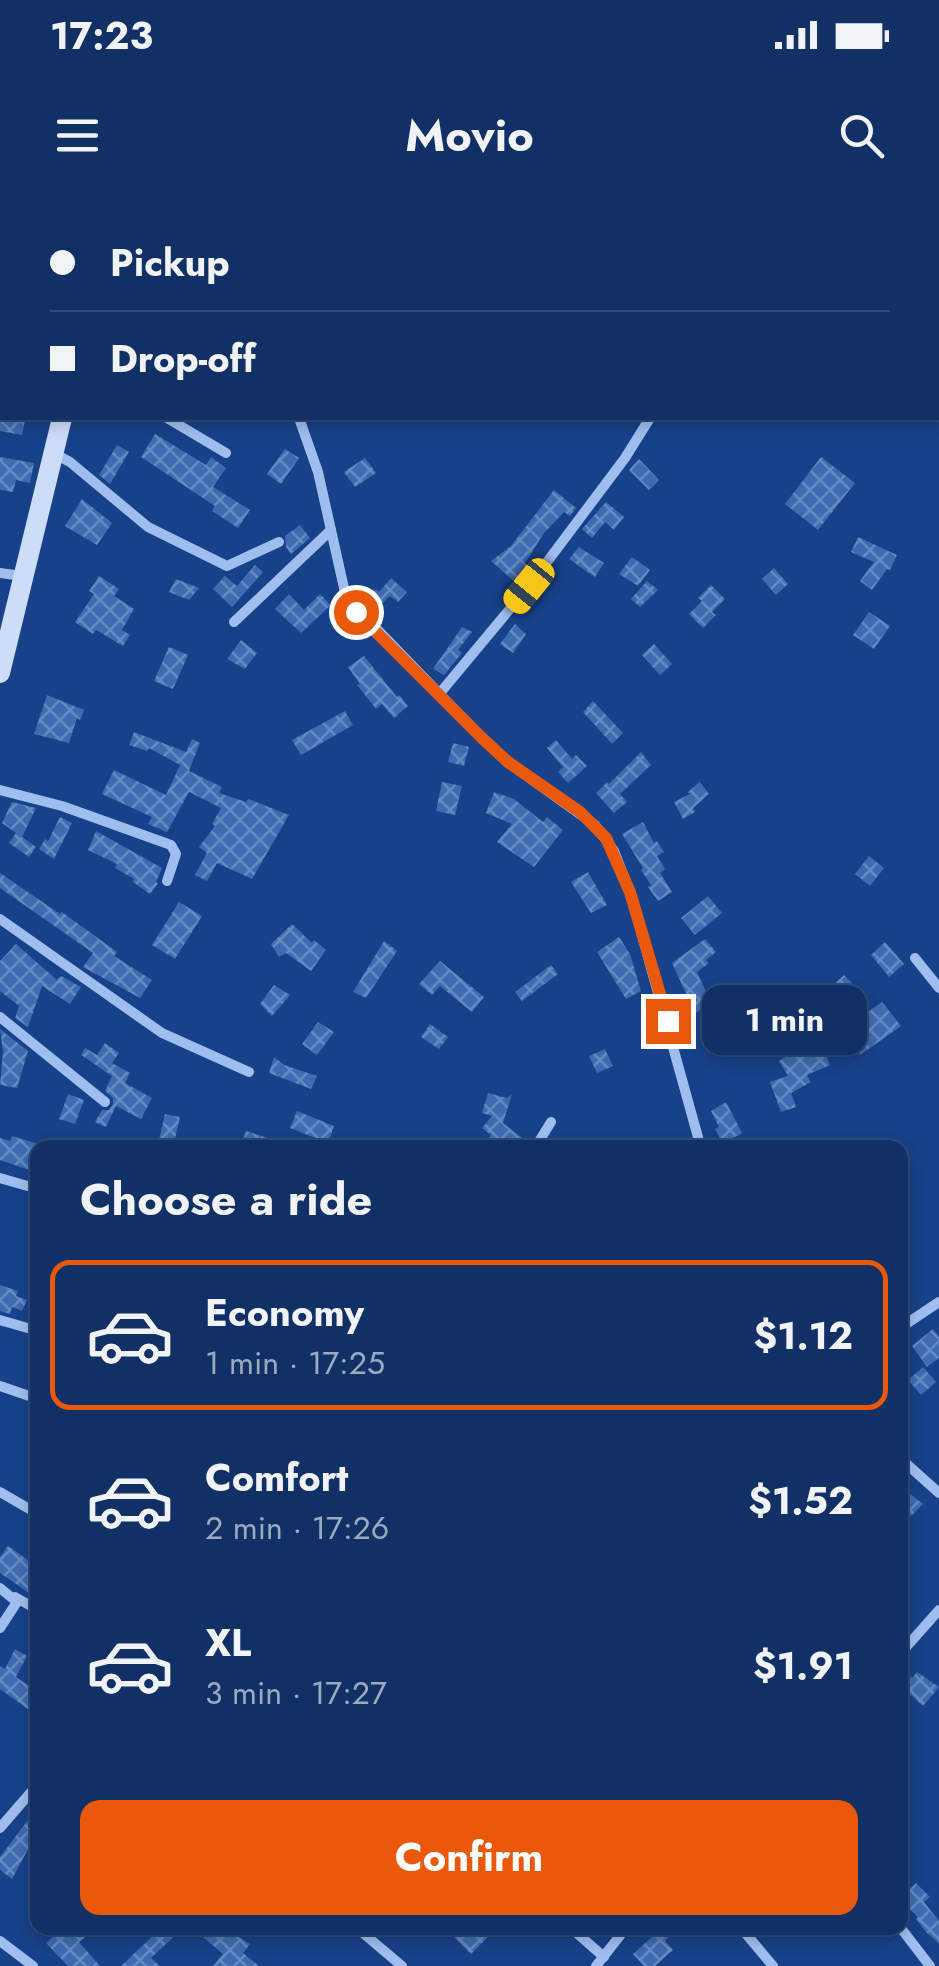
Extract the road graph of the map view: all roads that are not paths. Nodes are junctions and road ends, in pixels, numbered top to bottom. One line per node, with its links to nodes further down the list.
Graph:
1 (58, 420): 5 (main road)
2 (170, 420): 6 (street)
3 (300, 420): 7 (street)
4 (649, 420): 13 (street)
5 (52, 453): 8 (street); 10 (main road)
6 (226, 453)
7 (331, 530): 11 (street); 13 (street)
8 (279, 542)
9 (0, 572): 10 (street)
10 (22, 576): 12 (main road)
11 (234, 622)
12 (0, 673)
13 (440, 694): 24 (street)
14 (0, 790): 15 (street)
15 (167, 881)
16 (0, 919): 20 (street)
17 (915, 958): 18 (street)
18 (939, 988)
19 (0, 1017): 21 (street)
20 (249, 1072)
21 (106, 1102)
22 (550, 1122): 23 (street)
23 (539, 1140)
24 (699, 1140)
25 (0, 1178): 26 (street)
26 (30, 1187)
27 (939, 1302): 29 (street)
28 (0, 1320): 30 (street)
29 (908, 1323)
30 (30, 1329)
31 (0, 1386): 32 (street)
32 (30, 1396)
33 (908, 1465): 35 (street)
34 (0, 1492): 36 (street)
35 (939, 1494)
36 (30, 1509)
37 (0, 1588): 38 (street)
38 (15, 1597): 39 (street); 41 (street)
39 (30, 1605)
40 (939, 1610): 42 (street)
41 (0, 1628)
42 (908, 1645)
43 (30, 1793): 44 (street)
44 (0, 1828)
45 (365, 1935): 54 (street)
46 (577, 1935): 52 (street)
47 (620, 1935): 52 (street)
48 (748, 1935): 55 (street)
49 (906, 1935): 56 (street)
50 (0, 1942): 51 (street)
51 (15, 1960): 53 (street)
52 (600, 1961)
53 (32, 1966)
54 (402, 1966)
55 (773, 1966)
56 (930, 1966)

